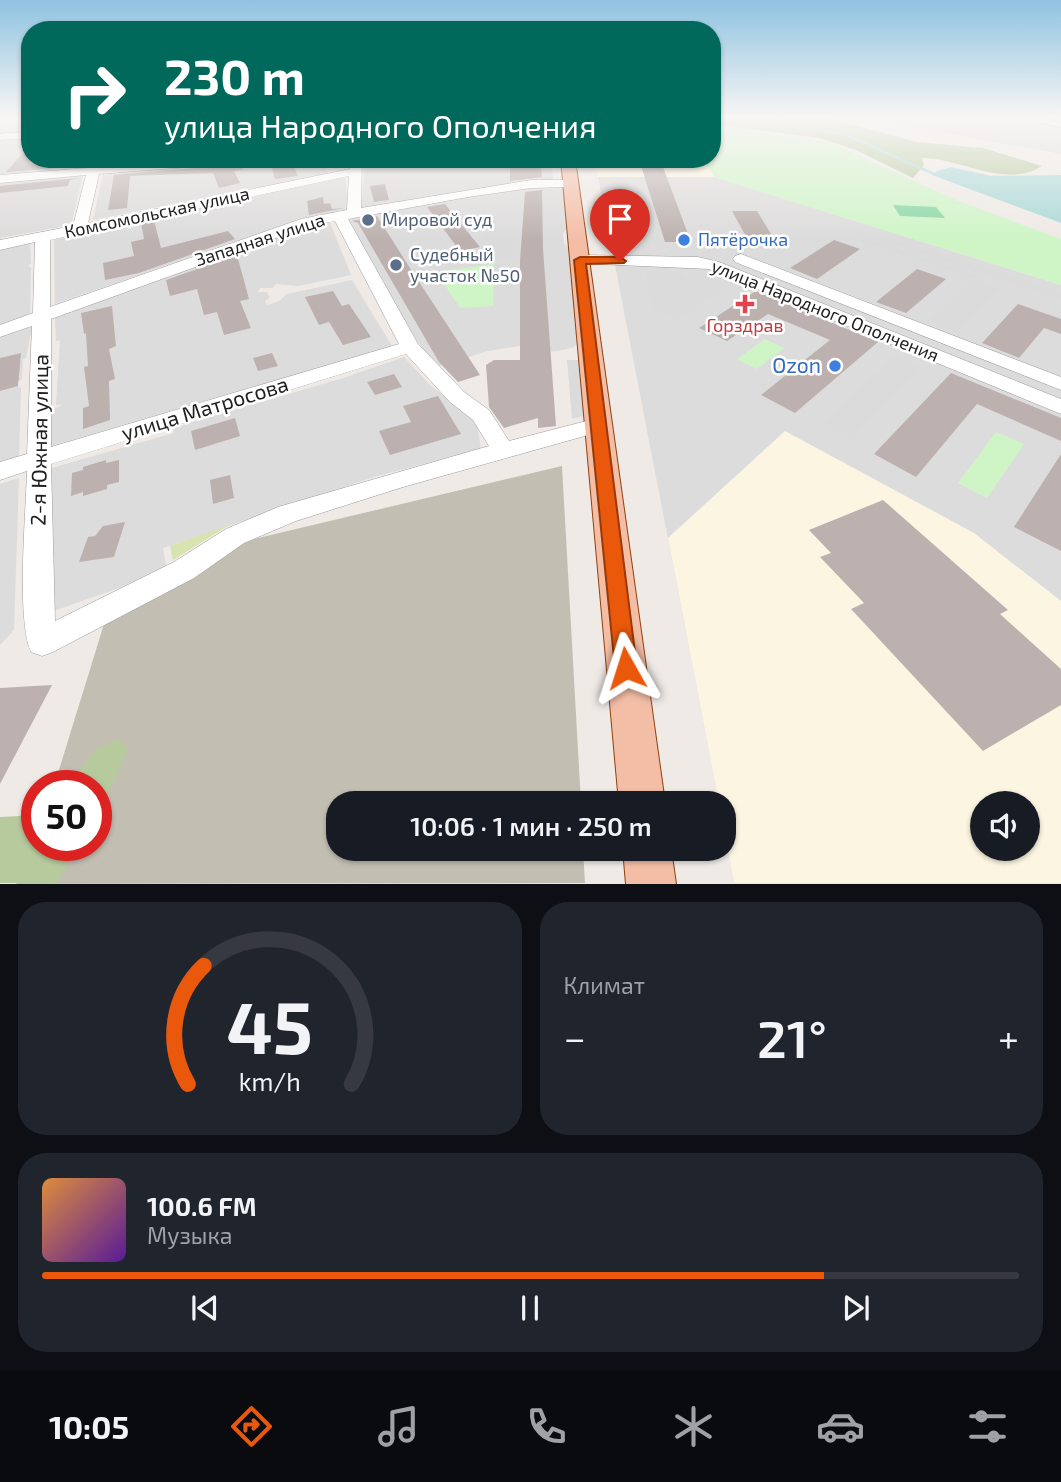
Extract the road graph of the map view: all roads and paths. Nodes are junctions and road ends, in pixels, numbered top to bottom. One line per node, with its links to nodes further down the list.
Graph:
1 (74, 168): 6 (street)
2 (93, 168): 9 (street)
3 (342, 168): 9 (street, Комсомольская улица)
4 (354, 168): 8 (street)
5 (569, 168): 7 (main road)
6 (0, 179)
7 (570, 183): 8 (street, Западная улица); 12 (main road)
8 (346, 214): 13 (street, Западная улица); 15 (street)
9 (80, 229): 10 (street, Комсомольская улица)
10 (43, 237): 11 (street, Комсомольская улица); 13 (street, 2-я Южная улица)
11 (0, 245)
12 (579, 254): 16 (street, улица Народного Ополчения); 17 (street, улица Народного Ополчения); 18 (main road)
13 (43, 316): 14 (street, Западная улица); 20 (street, 2-я Южная улица)
14 (0, 331)
15 (410, 347): 19 (street); 20 (street, улица Матросова)
16 (1061, 384)
17 (1061, 407)
18 (598, 425): 19 (street); 22 (main road)
19 (504, 452): 20 (street, 2-я Южная улица)
20 (39, 460): 21 (street, улица Матросова)
21 (0, 471)
22 (641, 791)
23 (648, 861): 24 (main road)
24 (651, 884)

